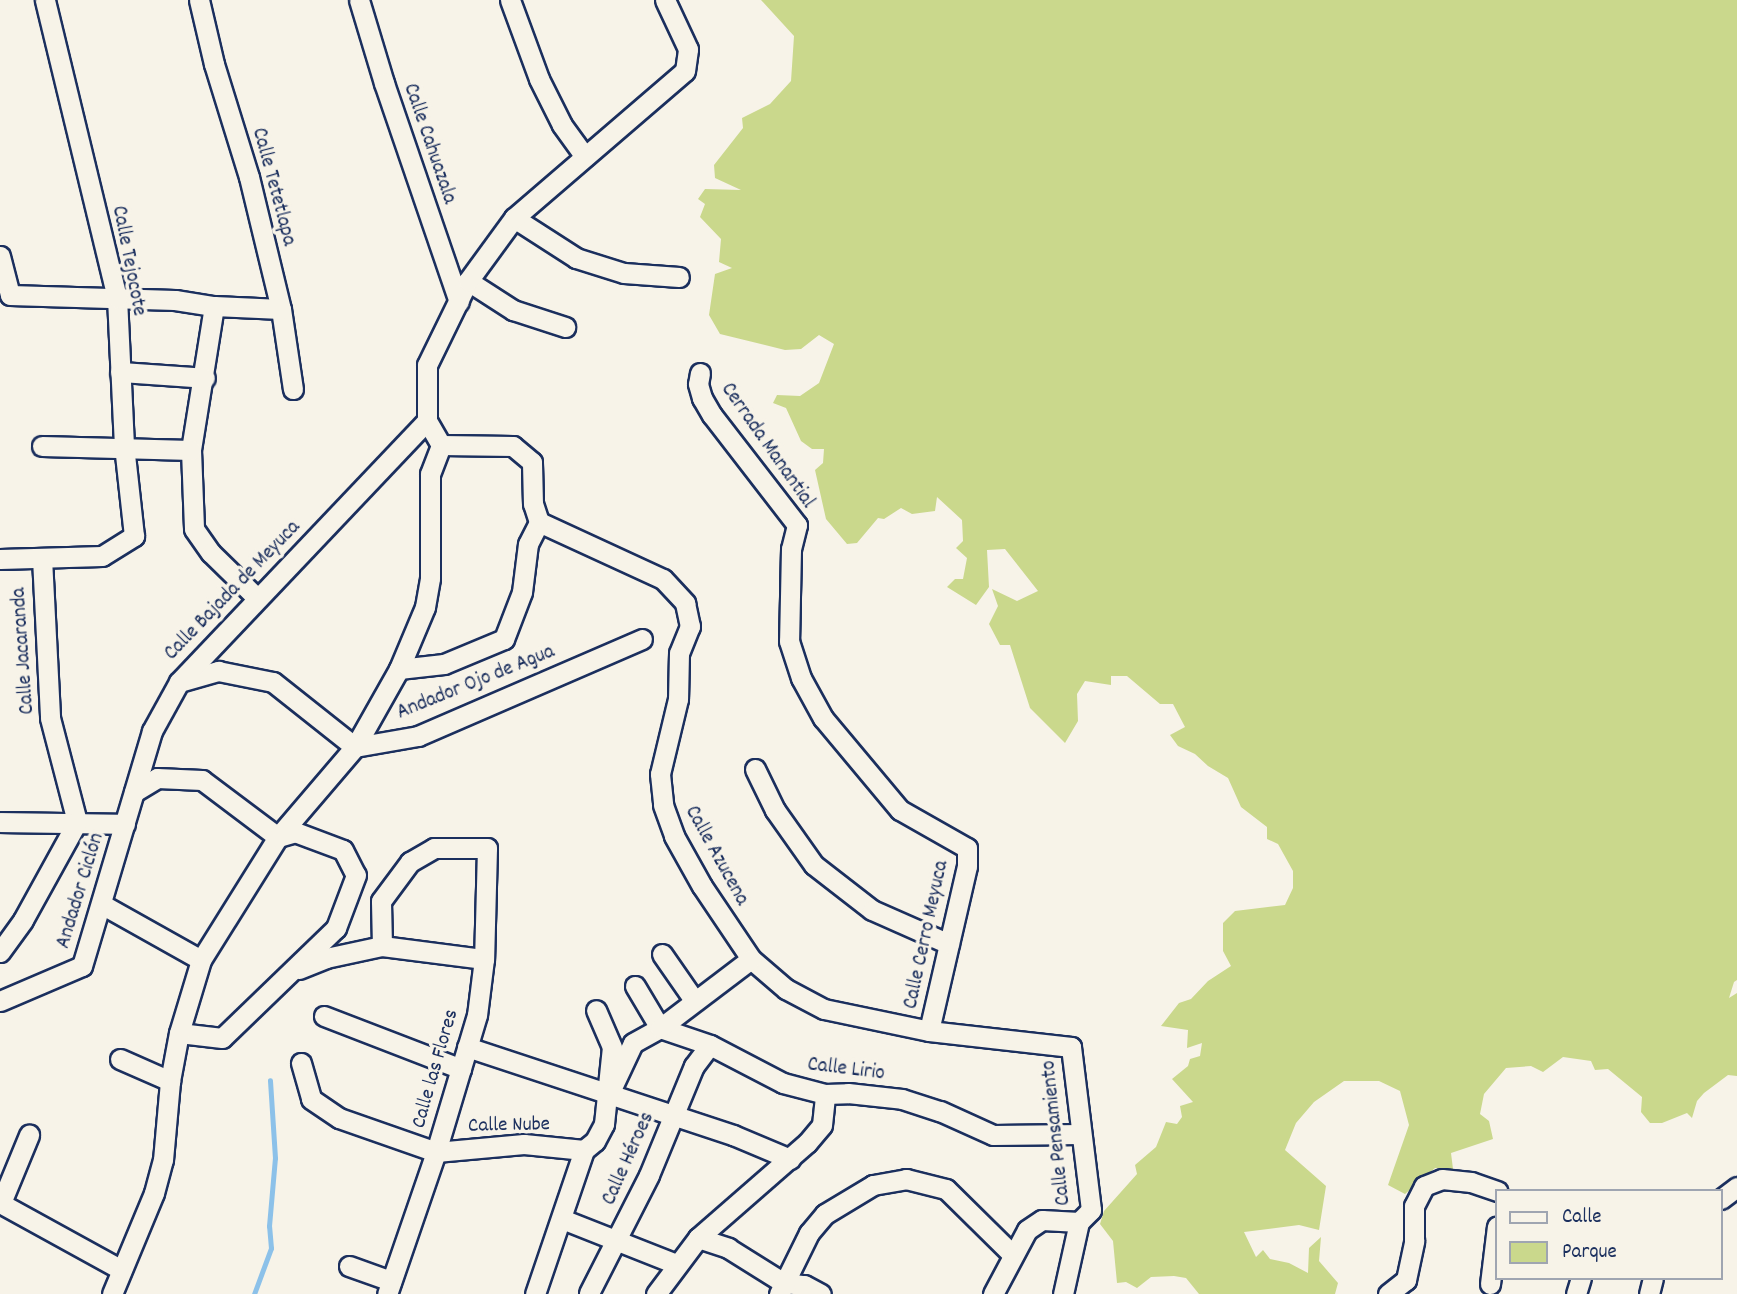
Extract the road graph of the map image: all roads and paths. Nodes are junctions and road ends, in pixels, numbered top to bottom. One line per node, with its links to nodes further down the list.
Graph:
1 (45, 0): 11 (street, Calle Tejocote)
2 (199, 0): 14 (street, Calle Tetetlapa)
3 (359, 0): 12 (street, Calle Cahuazala)
4 (510, 0): 6 (street)
5 (666, 0): 6 (street)
6 (584, 157): 7 (street)
7 (514, 218): 9 (street); 10 (street)
8 (0, 257): 11 (street)
9 (679, 277)
10 (468, 281): 12 (street); 15 (street)
11 (117, 299): 13 (street); 16 (street, Calle Tejocote)
12 (459, 302): 20 (street)
13 (215, 306): 14 (street); 18 (street)
14 (281, 309): 19 (street, Calle Tetetlapa)
15 (565, 327)
16 (120, 372): 18 (street); 23 (street, Calle Tejocote)
17 (700, 373): 39 (street, Cerrada Manantial)
18 (205, 377): 24 (street)
19 (293, 389)
20 (427, 421): 21 (street); 28 (street, Calle Bajada de Meyuca)
21 (441, 445): 25 (street); 30 (street)
22 (42, 446): 23 (street)
23 (124, 446): 24 (street); 26 (street, Calle Tejocote)
24 (191, 450): 28 (street)
25 (539, 522): 30 (street); 45 (street, Calle Azucena)
26 (42, 558): 27 (street); 36 (street, Calle Jacaranda)
27 (0, 559)
28 (256, 597): 31 (street, Calle Bajada de Meyuca)
29 (642, 639): 32 (street, Andador Ojo de Agua)
30 (399, 669): 32 (street)
31 (178, 682): 32 (street); 34 (street, Calle Bajada de Meyuca)
32 (355, 747): 38 (street)
33 (755, 769): 41 (street)
34 (134, 792): 37 (street, Calle Bajada de Meyuca); 38 (street)
35 (0, 822): 36 (street)
36 (77, 822): 37 (street); 43 (street)
37 (125, 824): 40 (street, Andador Ciclón)
38 (278, 836): 46 (street); 48 (street)
39 (967, 848): 41 (street, Calle Cerro Meyuca)
40 (103, 905): 46 (street); 51 (street, Andador Ciclón)
41 (948, 944): 55 (street, Calle Cerro Meyuca)
42 (382, 946): 47 (street); 47 (street, Calle las Flores); 48 (street)
43 (0, 953)
44 (662, 954): 50 (street)
45 (751, 959): 50 (street); 55 (street, Calle Azucena)
46 (201, 960): 56 (street)
47 (484, 960): 58 (street, Calle las Flores)
48 (288, 973): 56 (street)
49 (635, 986): 54 (street)
50 (694, 1000): 54 (street)
51 (0, 1001)
52 (596, 1010): 64 (street)
53 (324, 1016): 62 (street)
54 (660, 1028): 57 (street, Calle Lirio); 64 (street)
55 (929, 1031): 59 (street, Calle Azucena)
56 (178, 1033): 63 (street)
57 (710, 1045): 65 (street, Calle Lirio); 66 (street, Calle Héroes)
58 (467, 1047): 62 (street, Calle las Flores); 64 (street)
59 (1071, 1047): 67 (street, Calle Pensamiento)
60 (120, 1059): 63 (street)
61 (301, 1063): 70 (street)
62 (461, 1069): 70 (street, Calle las Flores)
63 (170, 1081): 82 (street)
64 (609, 1094): 66 (street); 69 (street)
65 (825, 1094): 67 (street, Calle Lirio); 71 (street)
66 (673, 1115): 71 (street); 78 (street, Calle Héroes)
67 (1081, 1134): 75 (street, Calle Pensamiento)
68 (29, 1135): 73 (street)
69 (584, 1150): 70 (street, Calle Nube); 74 (street)
70 (436, 1152): 84 (street, Calle las Flores)
71 (790, 1159): 77 (street)
72 (1496, 1191): 93 (street)
73 (0, 1203): 82 (street)
74 (562, 1219): 78 (street); 88 (street)
75 (1079, 1222): 79 (street); 92 (street, Calle Pensamiento)
76 (1496, 1234): 83 (street)
77 (698, 1238): 80 (street); 85 (street)
78 (617, 1241): 80 (street); 86 (street, Calle Héroes)
79 (1013, 1255): 85 (street); 91 (street)
80 (676, 1264): 89 (street)
81 (349, 1266): 84 (street)
82 (122, 1270): 87 (street)
83 (1490, 1284)
84 (389, 1287)
85 (782, 1288): 90 (street)
86 (589, 1293)
87 (112, 1294)
88 (535, 1294)
89 (656, 1294)
90 (821, 1294)
91 (993, 1294)
92 (1063, 1294)
93 (1388, 1294)

